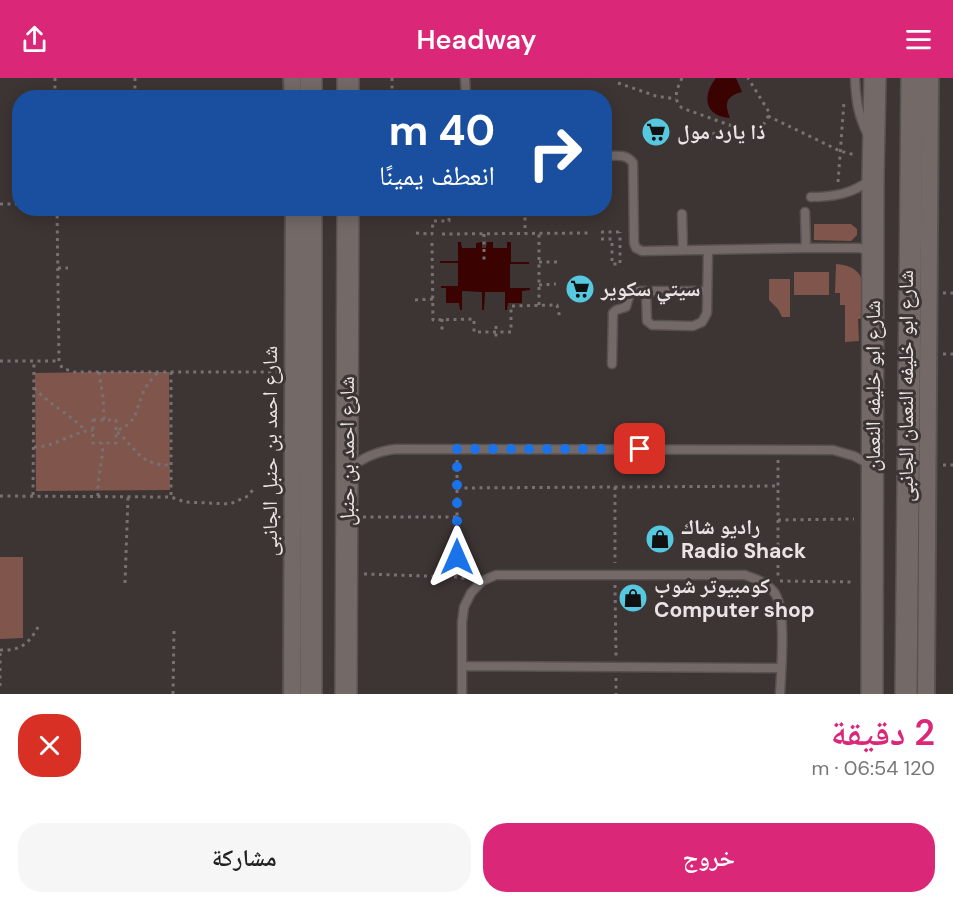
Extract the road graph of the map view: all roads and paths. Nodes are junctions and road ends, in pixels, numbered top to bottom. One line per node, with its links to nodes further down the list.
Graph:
1 (682, 78): 9 (path)
2 (748, 78): 10 (path)
3 (855, 78): 15 (lane)
4 (874, 78): 15 (street, شارع ابو خليفه النعمان)
5 (912, 78): 99 (street, شارع ابو خليفه النعمان)
6 (930, 78): 118 (street, شارع ابو خليفه النعمان الجانبى)
7 (618, 83): 9 (path)
8 (846, 94): 13 (path)
9 (676, 99): 11 (path)
10 (768, 116): 11 (path); 13 (path)
11 (737, 128): 12 (path)
12 (710, 140)
13 (840, 151): 15 (path); 16 (path)
14 (612, 156): 38 (lane)
15 (874, 161): 16 (lane); 40 (street, شارع ابو خليفه النعمان)
16 (837, 196): 17 (lane)
17 (811, 197)
18 (805, 212): 37 (lane)
19 (682, 214): 38 (lane)
20 (57, 216): 44 (path)
21 (294, 216): 65 (street, شارع احمد بن حنبل الجانبى)
22 (311, 216): 92 (street, شارع احمد بن حنبل)
23 (348, 216): 78 (street, شارع احمد بن حنبل)
24 (449, 216): 28 (path)
25 (525, 216): 31 (path)
26 (449, 228): 29 (path)
27 (601, 232): 35 (path)
28 (416, 233)
29 (449, 233): 30 (path); 34 (path)
30 (484, 233): 31 (path); 41 (path)
31 (525, 233): 32 (path)
32 (539, 233): 33 (path); 42 (path)
33 (590, 233)
34 (442, 234)
35 (601, 239)
36 (432, 243): 50 (path)
37 (806, 248): 39 (lane); 40 (lane)
38 (683, 250): 39 (lane)
39 (708, 250): 49 (lane)
40 (873, 252): 77 (street, شارع ابو خليفه النعمان)
41 (484, 262)
42 (539, 262): 43 (path); 47 (path)
43 (558, 262)
44 (58, 268): 45 (path); 61 (path)
45 (68, 268)
46 (556, 284): 47 (path)
47 (539, 285): 52 (path)
48 (646, 291): 49 (lane); 49 (lane); 62 (lane)
49 (707, 291)
50 (432, 299): 51 (path); 54 (path)
51 (415, 300)
52 (539, 305): 53 (path); 57 (path)
53 (560, 318)
54 (442, 319): 56 (path); 57 (path)
55 (496, 326): 57 (path)
56 (442, 331)
57 (496, 332): 58 (path)
58 (496, 337)
59 (0, 361): 60 (path)
60 (34, 361): 61 (path); 67 (path)
61 (59, 361): 63 (path)
62 (612, 364)
63 (99, 372): 66 (path); 68 (path)
64 (171, 372): 65 (path); 66 (path); 76 (path)
65 (293, 372): 110 (street, شارع احمد بن حنبل الجانبى)
66 (158, 373): 71 (path)
67 (34, 388): 70 (path); 73 (path)
68 (104, 420): 69 (path); 71 (path)
69 (93, 430): 70 (path); 72 (path)
70 (86, 431): 73 (path)
71 (116, 431): 72 (path); 76 (path)
72 (103, 443): 85 (path)
73 (34, 447): 83 (path)
74 (457, 449): 75 (lane); 78 (lane); 82 (path)
75 (778, 450): 77 (lane); 79 (path)
76 (171, 465): 87 (path)
77 (873, 467): 90 (street, شارع ابو خليفه النعمان)
78 (346, 471): 88 (street, شارع احمد بن حنبل)
79 (778, 486): 80 (path); 91 (path)
80 (615, 487): 82 (path); 94 (path)
81 (255, 488): 87 (path)
82 (457, 488): 89 (path)
83 (33, 495): 84 (path); 85 (path)
84 (0, 496)
85 (98, 496): 86 (path)
86 (128, 496): 87 (path); 97 (path)
87 (171, 496)
88 (347, 516): 89 (path); 93 (street, شارع احمد بن حنبل)
89 (457, 518): 95 (path)
90 (873, 519): 91 (path); 98 (street, شارع ابو خليفه النعمان)
91 (778, 520): 98 (path)
92 (311, 572): 93 (street); 100 (street, شارع احمد بن حنبل)
93 (347, 573): 95 (path); 101 (street, شارع احمد بن حنبل)
94 (615, 575): 96 (lane); 106 (path); 107 (lane)
95 (458, 577): 96 (path)
96 (482, 581): 105 (lane)
97 (125, 584)
98 (873, 591): 99 (street); 116 (street, شارع ابو خليفه النعمان)
99 (907, 601): 117 (street, شارع ابو خليفه النعمان)
100 (311, 615): 101 (street); 111 (street, شارع احمد بن حنبل)
101 (346, 615): 112 (street, شارع احمد بن حنبل)
102 (38, 627): 104 (path)
103 (174, 629): 109 (path)
104 (0, 650): 108 (path)
105 (462, 666): 106 (lane); 113 (lane)
106 (616, 667): 107 (lane); 114 (path)
107 (781, 668): 115 (lane)
108 (0, 686)
109 (173, 694)
110 (292, 694)
111 (311, 694)
112 (346, 694)
113 (462, 694)
114 (616, 694)
115 (780, 694)
116 (872, 694)
117 (906, 694)
118 (926, 694)

